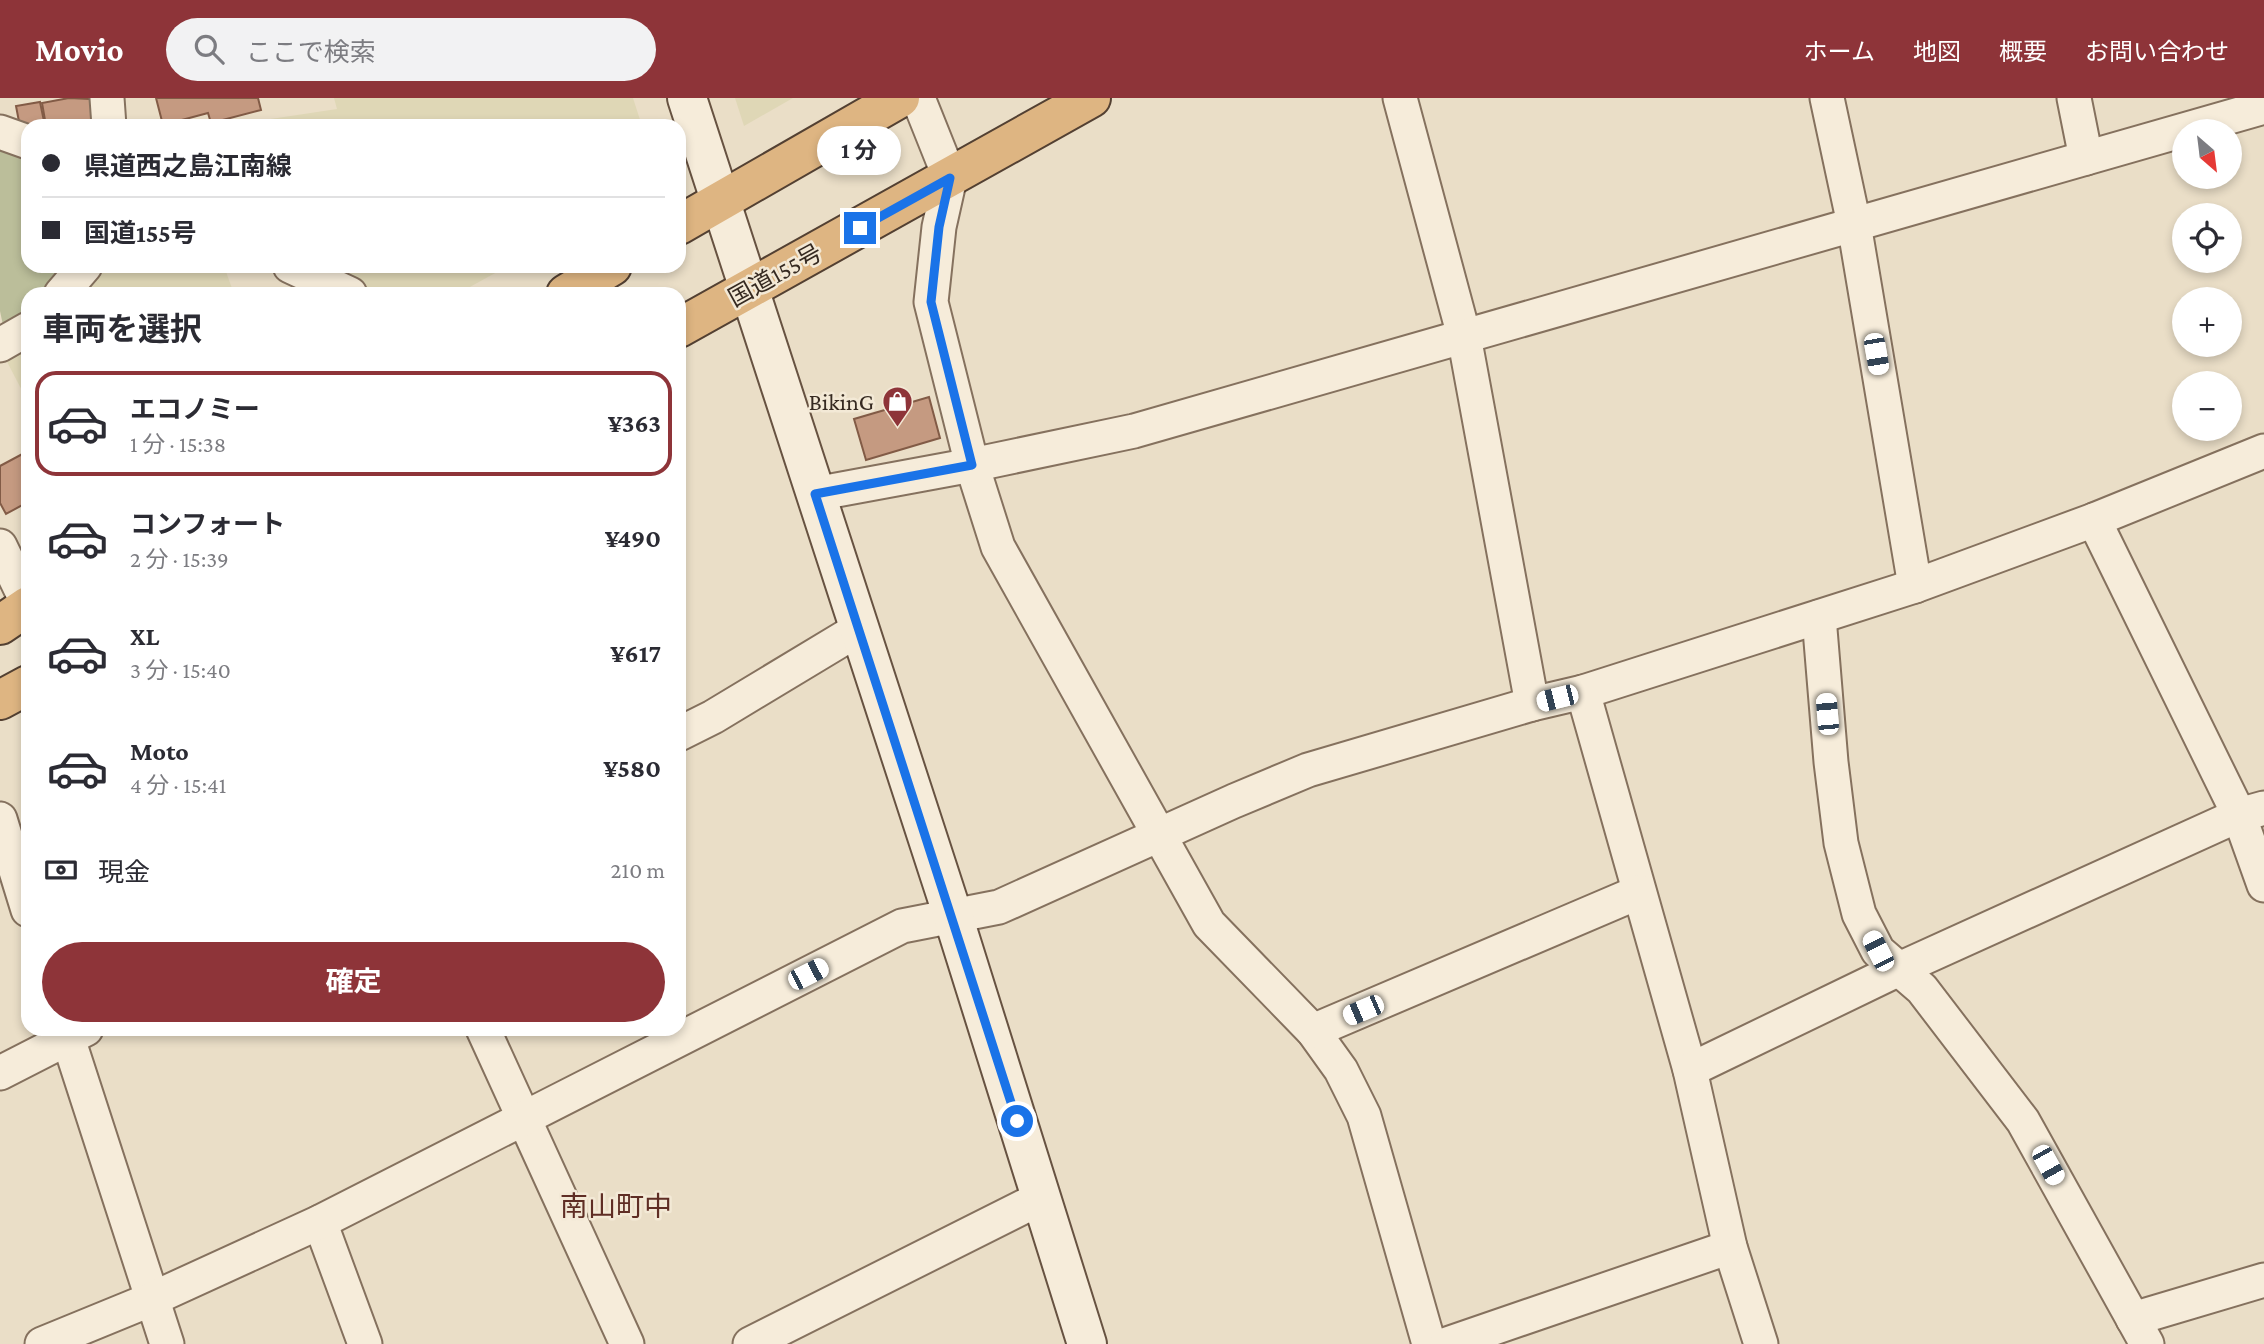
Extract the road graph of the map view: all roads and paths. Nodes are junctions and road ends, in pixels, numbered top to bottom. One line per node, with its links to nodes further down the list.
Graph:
1 (107, 98): 10 (street)
2 (687, 98): 15 (main road)
3 (900, 98): 15 (highway)
4 (918, 98): 14 (street)
5 (1091, 98): 14 (highway, 国道155号)
6 (1400, 98): 27 (street)
7 (1827, 98): 17 (street)
8 (2074, 98): 13 (street)
9 (2264, 107): 13 (street)
10 (108, 119)
11 (0, 132): 12 (street)
12 (21, 140)
13 (2086, 158): 17 (street)
14 (950, 178): 24 (highway, 国道155号); 30 (street)
15 (720, 199): 16 (highway); 24 (main road)
16 (686, 221)
17 (1854, 224): 27 (street); 34 (street)
18 (79, 273): 21 (street)
19 (305, 273): 22 (street)
20 (600, 273): 23 (highway)
21 (67, 287)
22 (335, 287)
23 (578, 287)
24 (749, 290): 25 (highway, 国道155号); 31 (main road)
25 (686, 324)
26 (21, 333): 28 (street)
27 (1464, 336): 30 (street); 43 (street)
28 (0, 345)
29 (2264, 451): 32 (street)
30 (972, 465): 31 (street); 47 (street)
31 (815, 494): 39 (main road)
32 (2094, 520): 34 (street); 45 (street)
33 (0, 546): 35 (street)
34 (1915, 586): 37 (street)
35 (21, 590)
36 (21, 610): 38 (highway)
37 (1819, 617): 41 (street); 52 (street)
38 (0, 625)
39 (859, 629): 44 (street); 51 (main road)
40 (21, 689): 42 (highway)
41 (1583, 692): 43 (street); 50 (street)
42 (0, 700)
43 (1532, 704): 47 (street)
44 (686, 730)
45 (2252, 811): 48 (street); 52 (street)
46 (0, 819): 49 (street)
47 (1160, 834): 51 (street); 53 (street)
48 (2264, 886)
49 (21, 887)
50 (1639, 892): 53 (street); 59 (street)
51 (953, 916): 54 (street); 62 (main road)
52 (1897, 970): 59 (street); 67 (street)
53 (1313, 1031): 74 (street)
54 (686, 1035)
55 (66, 1036): 60 (street)
56 (74, 1036): 66 (street)
57 (486, 1036): 61 (street)
58 (685, 1036): 61 (street)
59 (1690, 1070): 64 (street)
60 (0, 1073)
61 (525, 1117): 63 (street); 71 (street)
62 (1041, 1198): 72 (street); 73 (main road)
63 (320, 1222): 66 (street); 70 (street)
64 (1730, 1247): 75 (street); 76 (street)
65 (2264, 1280): 67 (street)
66 (152, 1299): 68 (street); 69 (street)
67 (2140, 1331)
68 (42, 1344)
69 (167, 1344)
70 (365, 1344)
71 (627, 1344)
72 (750, 1344)
73 (1087, 1344)
74 (1429, 1344)
75 (1447, 1344)
76 (1761, 1344)

